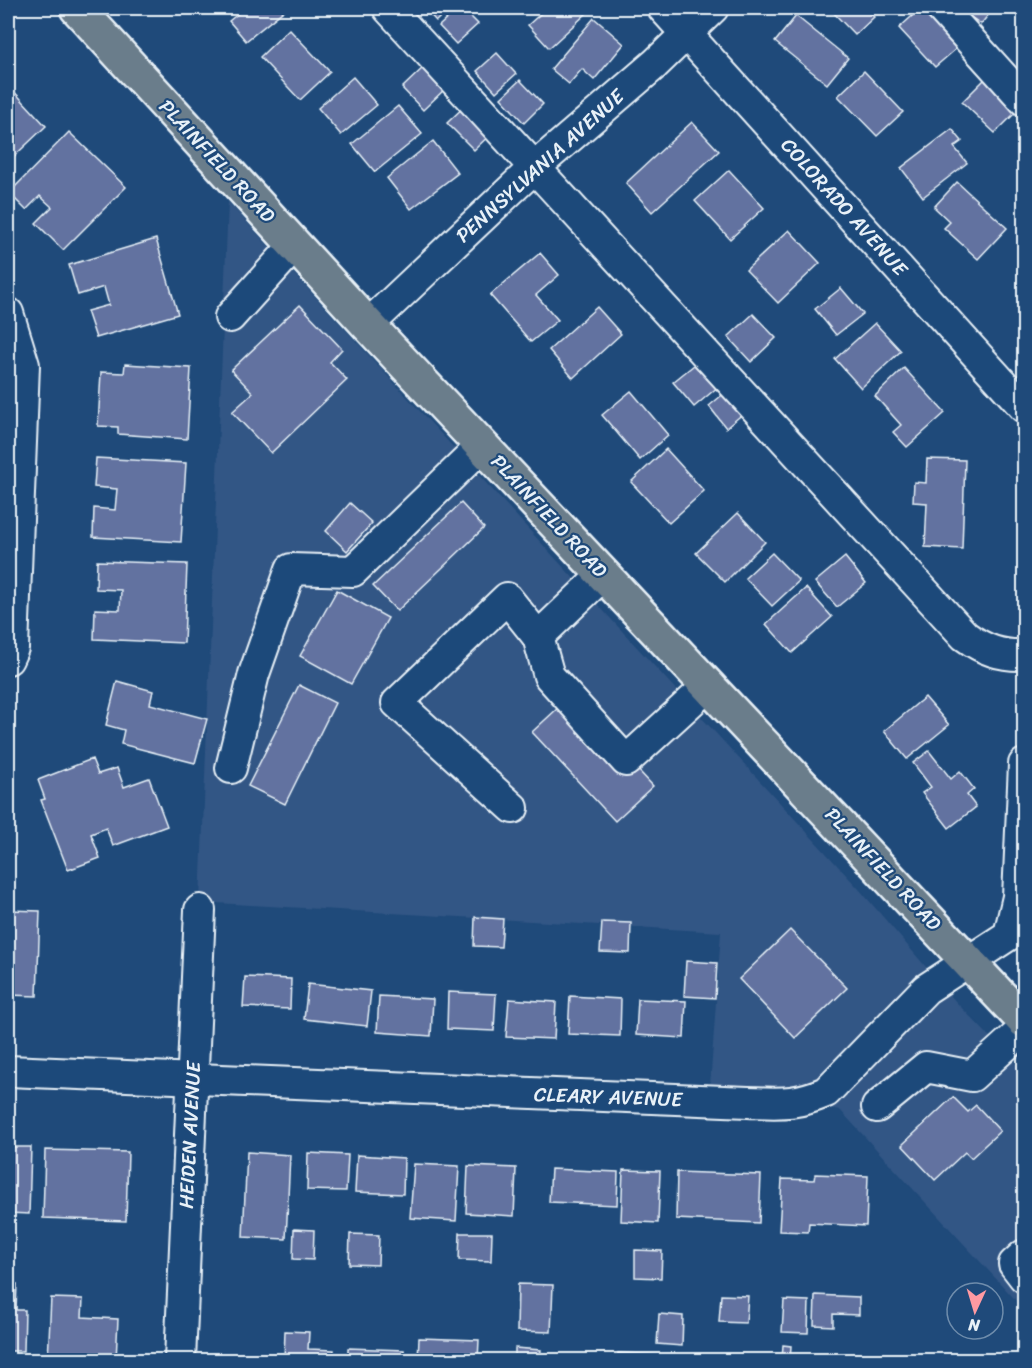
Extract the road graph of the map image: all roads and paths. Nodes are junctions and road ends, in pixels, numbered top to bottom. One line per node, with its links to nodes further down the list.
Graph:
1 (76, 8): 9 (main road, PLAINFIELD ROAD)
2 (388, 8): 8 (street)
3 (663, 8): 6 (street, COLORADO AVENUE)
4 (713, 8): 6 (street, PENNSYLVANIA AVENUE)
5 (941, 8): 7 (street)
6 (686, 33): 8 (street, PENNSYLVANIA AVENUE); 13 (street, COLORADO AVENUE)
7 (1024, 100)
8 (534, 168): 12 (street, PENNSYLVANIA AVENUE); 17 (street)
9 (295, 245): 11 (street); 12 (main road, PLAINFIELD ROAD)
10 (8, 313): 18 (street)
11 (230, 317)
12 (368, 325): 14 (main road, PLAINFIELD ROAD)
13 (1024, 407)
14 (482, 446): 15 (main road, PLAINFIELD ROAD); 21 (street)
15 (604, 574): 16 (street); 19 (main road, PLAINFIELD ROAD)
16 (538, 637): 19 (street); 22 (street)
17 (1024, 655)
18 (8, 659)
19 (709, 685): 24 (main road, PLAINFIELD ROAD)
20 (1024, 764): 24 (street, CLEARY AVENUE)
21 (231, 768)
22 (513, 808)
23 (200, 910): 28 (street, HEIDEN AVENUE)
24 (969, 961): 25 (main road, PLAINFIELD ROAD); 28 (street, CLEARY AVENUE)
25 (1024, 1022)
26 (1024, 1029): 29 (street)
27 (8, 1071): 28 (street, CLEARY AVENUE)
28 (193, 1080): 32 (street, HEIDEN AVENUE)
29 (877, 1107)
30 (1024, 1255): 31 (street)
31 (1024, 1277)
32 (180, 1360)

